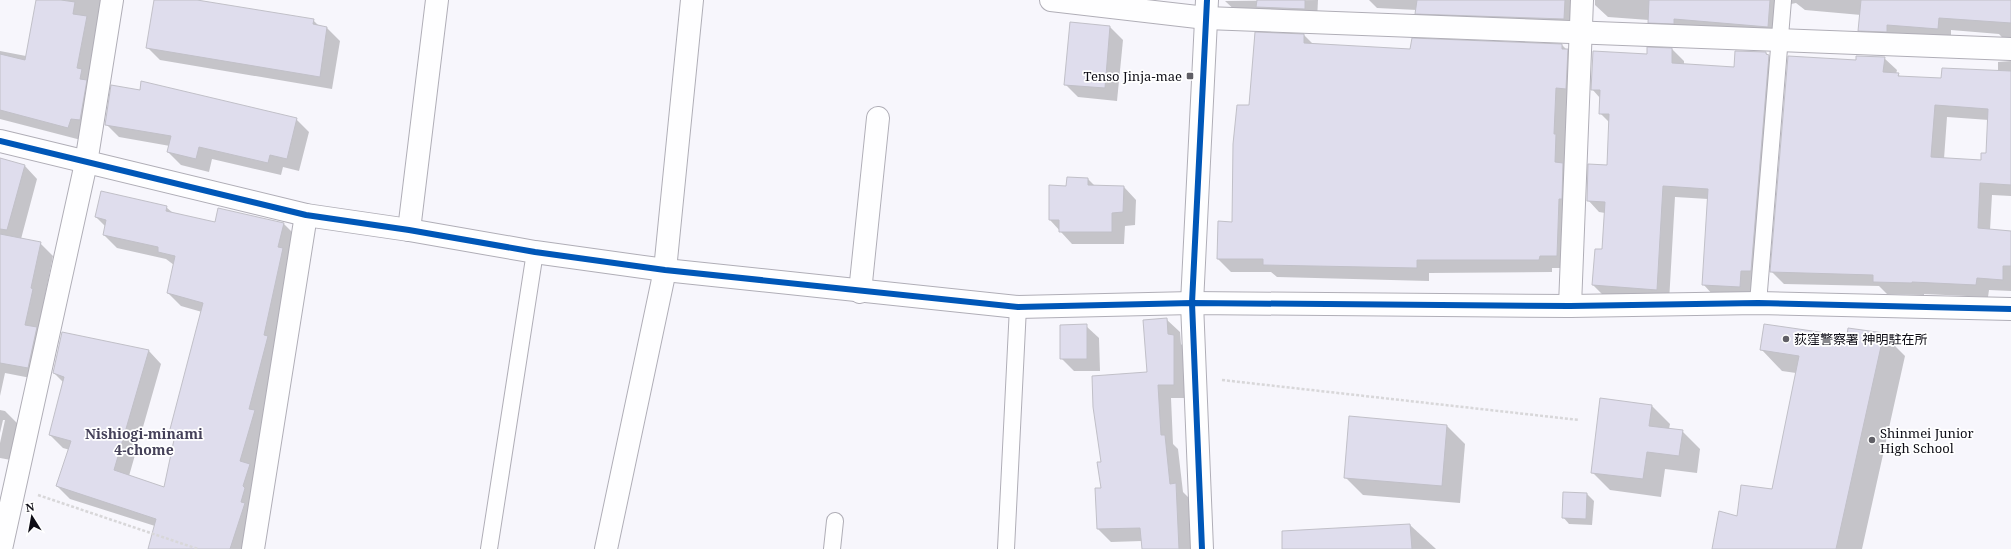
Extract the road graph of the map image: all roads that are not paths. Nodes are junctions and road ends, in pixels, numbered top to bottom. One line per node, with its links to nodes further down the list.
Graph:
1 (112, 0): 13 (street)
2 (437, 0): 15 (street)
3 (692, 0): 17 (street)
4 (1051, 0): 7 (street)
5 (1582, 0): 8 (street)
6 (1783, 0): 9 (lane)
7 (1207, 9): 8 (street); 19 (street)
8 (1581, 34): 9 (street); 21 (street)
9 (1779, 39): 10 (street); 20 (lane)
10 (2011, 49)
11 (878, 118): 18 (street)
12 (0, 141): 13 (street)
13 (86, 163): 14 (street); 25 (street)
14 (306, 215): 15 (street); 26 (street)
15 (409, 230): 16 (street)
16 (536, 252): 17 (street); 27 (lane)
17 (664, 270): 18 (street); 28 (street)
18 (860, 292): 22 (street)
19 (1192, 303): 21 (street); 22 (street); 31 (street)
20 (1758, 304): 21 (street); 23 (street)
21 (1570, 306)
22 (1018, 307): 30 (lane)
23 (2011, 309)
24 (835, 521): 29 (lane)
25 (1, 549)
26 (253, 549)
27 (489, 549)
28 (606, 549)
29 (832, 549)
30 (1006, 549)
31 (1202, 549)

